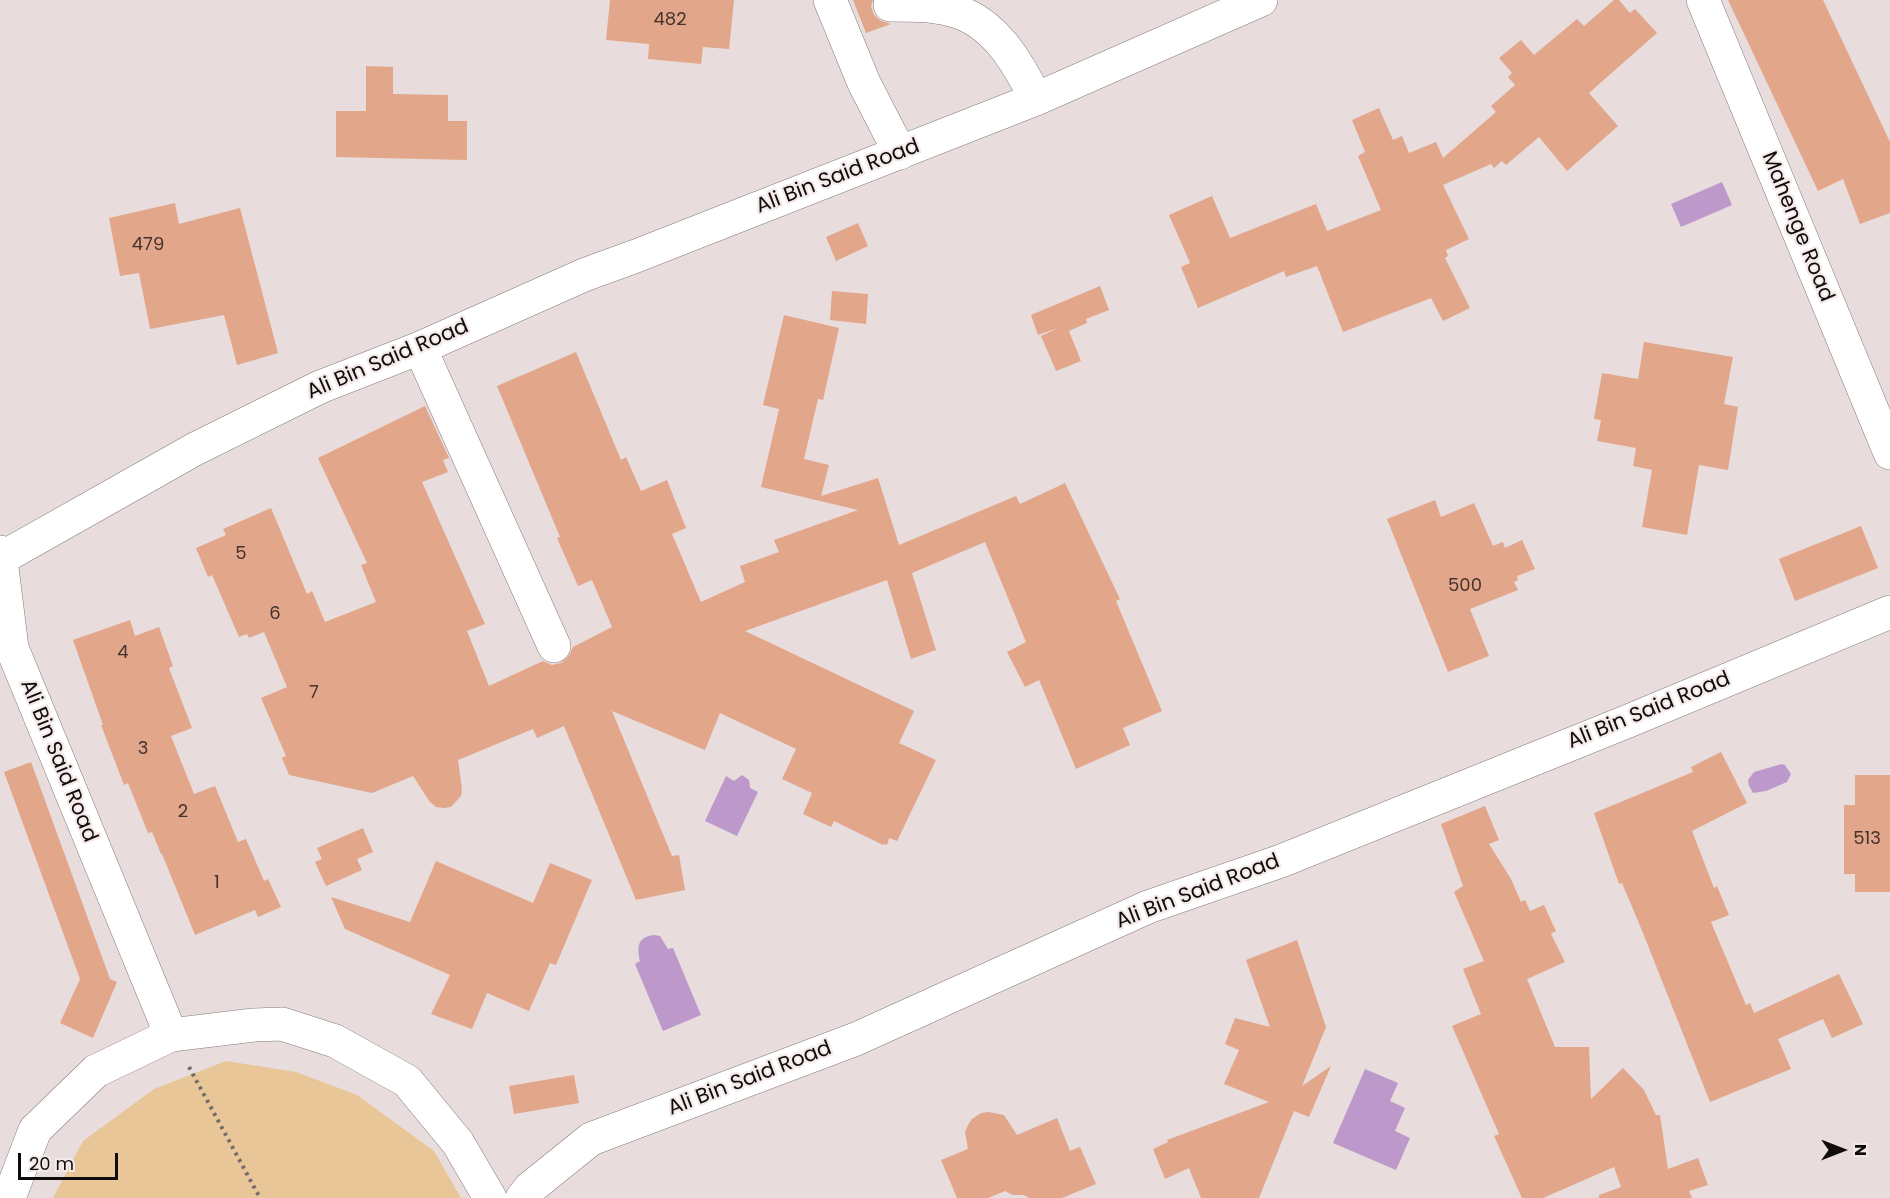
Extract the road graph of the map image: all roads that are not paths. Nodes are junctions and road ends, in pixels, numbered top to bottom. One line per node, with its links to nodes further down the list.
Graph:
1 (830, 0): 6 (street)
2 (1261, 0): 5 (street, Ali Bin Said Road)
3 (1703, 0): 8 (street, Mahenge Road)
4 (891, 5): 5 (street)
5 (1036, 99): 6 (street, Ali Bin Said Road)
6 (900, 153): 7 (street, Ali Bin Said Road)
7 (420, 348): 10 (street, Ali Bin Said Road); 12 (street)
8 (1890, 453)
9 (0, 552): 10 (street)
10 (0, 559): 13 (street, Ali Bin Said Road)
11 (1890, 612): 16 (street, Ali Bin Said Road)
12 (554, 646)
13 (171, 1035): 14 (street); 15 (street)
14 (9, 1198)
15 (490, 1198)
16 (522, 1198)

